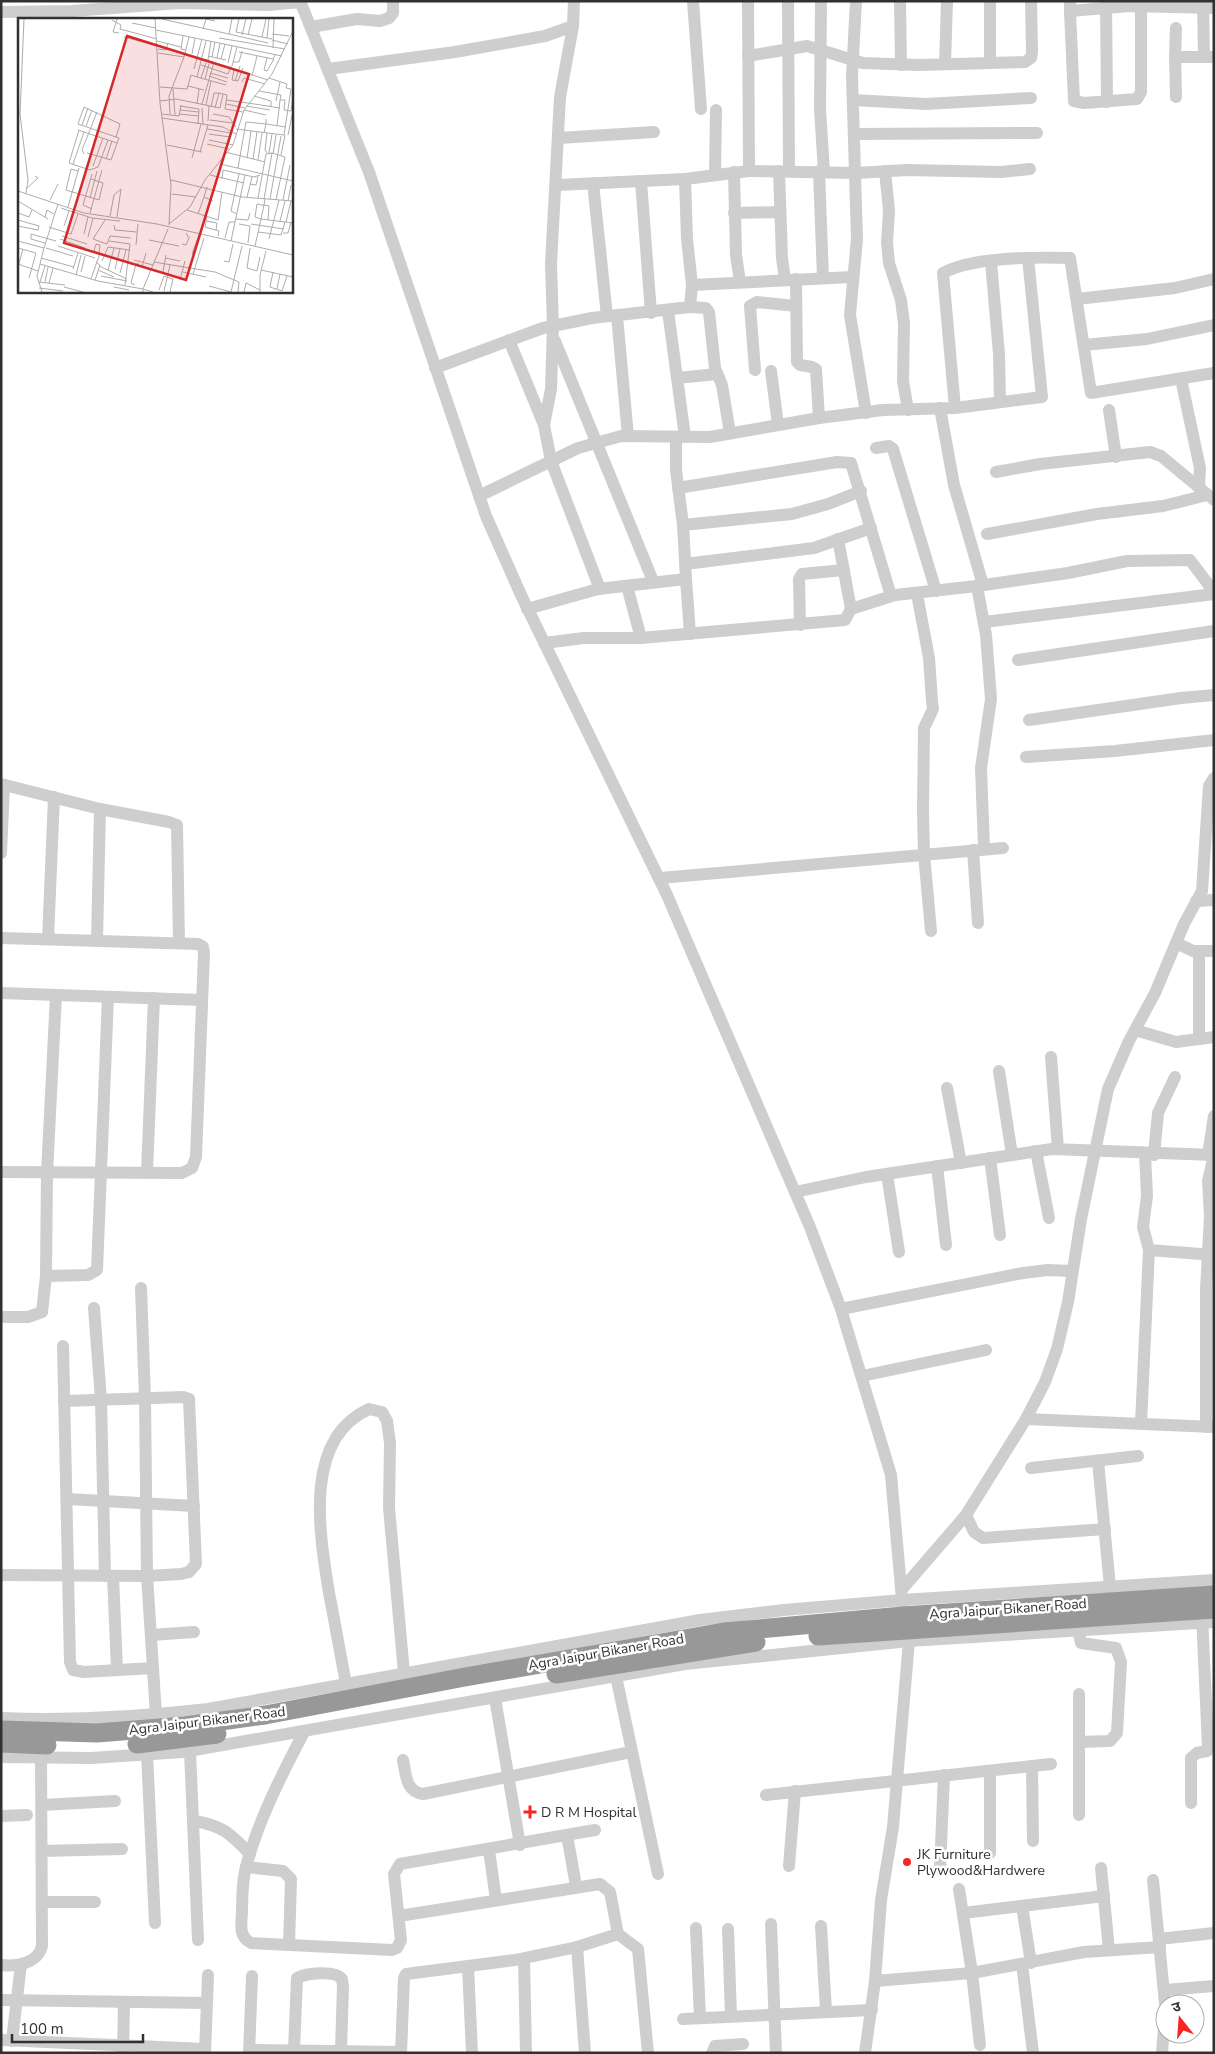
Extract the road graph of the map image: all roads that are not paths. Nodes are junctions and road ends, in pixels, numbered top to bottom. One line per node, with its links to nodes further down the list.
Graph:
1 (301, 1): 18 (street); 20 (street)
2 (393, 1): 20 (street)
3 (574, 1): 19 (street)
4 (694, 1): 36 (street)
5 (748, 1): 24 (street)
6 (788, 1): 22 (street)
7 (821, 1): 23 (street)
8 (856, 1): 27 (street)
9 (900, 1): 30 (street)
10 (947, 1): 29 (street)
11 (990, 1): 28 (street)
12 (1031, 1): 28 (street)
13 (1141, 4): 14 (street); 15 (street); 35 (street)
14 (1174, 4): 17 (street)
15 (1106, 5): 16 (street); 35 (street)
16 (1070, 6): 35 (street)
17 (1206, 6): 26 (street)
18 (1, 12)
19 (573, 26): 31 (street); 41 (street)
20 (311, 27): 31 (street)
21 (1176, 28): 25 (street)
22 (789, 49): 23 (street); 24 (street); 44 (street)
23 (821, 50): 27 (street); 47 (street)
24 (748, 56): 43 (street)
25 (1175, 57): 26 (street); 32 (street)
26 (1209, 57)
27 (853, 60): 30 (street); 34 (street)
28 (990, 63): 29 (street)
29 (945, 64): 30 (street)
30 (901, 65)
31 (328, 69): 74 (street)
32 (1176, 97)
33 (1031, 98): 34 (street)
34 (853, 100): 40 (street)
35 (1107, 102)
36 (701, 109)
37 (716, 110): 49 (street)
38 (654, 132): 41 (street)
39 (1037, 133): 40 (street)
40 (855, 134): 48 (street)
41 (559, 138): 53 (street)
42 (1030, 169): 45 (street)
43 (750, 171): 44 (street); 46 (street)
44 (784, 171): 47 (street); 54 (street)
45 (885, 171): 48 (street); 84 (street)
46 (734, 172): 49 (street); 55 (street)
47 (821, 172): 48 (street); 58 (street)
48 (856, 173): 59 (street)
49 (715, 175): 50 (street)
50 (685, 179): 51 (street); 63 (street)
51 (640, 181): 52 (street); 68 (street)
52 (593, 183): 53 (street); 69 (street)
53 (557, 184): 71 (street)
54 (780, 212): 55 (street); 61 (street)
55 (734, 213): 62 (street)
56 (1028, 258): 57 (street); 64 (street); 81 (street)
57 (991, 262): 81 (street); 83 (street)
58 (824, 278): 59 (street); 61 (street)
59 (852, 278): 86 (street)
60 (1214, 279): 64 (street)
61 (790, 280): 62 (street); 65 (street)
62 (740, 282): 63 (street)
63 (692, 285): 66 (street)
64 (1077, 299): 73 (street)
65 (796, 306): 75 (street); 87 (street)
66 (690, 308): 67 (street); 78 (street)
67 (668, 311): 68 (street); 79 (street)
68 (651, 313): 69 (street)
69 (612, 316): 71 (street); 91 (street)
70 (1214, 325): 73 (street)
71 (553, 331): 72 (street); 88 (street); 93 (street)
72 (509, 340): 74 (street); 88 (street)
73 (1084, 345): 80 (street)
74 (435, 368): 101 (street)
75 (755, 370)
76 (771, 371): 89 (street)
77 (1214, 373): 80 (street)
78 (717, 374): 79 (street); 90 (street)
79 (677, 378): 92 (street)
80 (1181, 379): 100 (street)
81 (1000, 402): 83 (street)
82 (940, 408): 83 (street); 84 (street); 111 (street)
83 (955, 408)
84 (908, 410): 86 (street)
85 (1109, 410): 95 (street)
86 (866, 413): 87 (street)
87 (820, 418): 89 (street)
88 (544, 425): 96 (street)
89 (778, 425): 90 (street)
90 (730, 433): 92 (street)
91 (628, 436): 92 (street); 93 (street)
92 (681, 437): 98 (street)
93 (596, 443): 96 (street); 109 (street)
94 (876, 448): 113 (street)
95 (1116, 457): 97 (street); 100 (street)
96 (551, 461): 101 (street); 112 (street)
97 (996, 472)
98 (678, 488): 99 (street); 102 (street)
99 (861, 492): 102 (street); 103 (street)
100 (1207, 494): 104 (street)
101 (479, 496): 117 (street)
102 (683, 525): 106 (street)
103 (871, 528): 105 (street); 116 (street)
104 (987, 534)
105 (838, 539): 106 (street); 107 (street)
106 (685, 564): 108 (street)
107 (844, 570): 118 (street); 120 (street)
108 (686, 578): 109 (street); 122 (street)
109 (653, 581): 110 (street)
110 (627, 586): 112 (street); 123 (street)
111 (980, 586): 113 (street); 114 (street); 119 (street)
112 (600, 589): 117 (street)
113 (936, 590): 115 (street)
114 (1214, 593): 119 (street)
115 (917, 594): 116 (street); 137 (street)
116 (891, 596): 118 (street)
117 (527, 609): 124 (street)
118 (851, 609): 120 (street)
119 (984, 622): 135 (street)
120 (800, 625): 122 (street)
121 (1214, 631): 125 (street)
122 (690, 634): 123 (street)
123 (641, 638): 124 (street)
124 (544, 643): 138 (street)
125 (1018, 660)
126 (1214, 695): 127 (street)
127 (1029, 720)
128 (1214, 740): 129 (street)
129 (1026, 757)
130 (1212, 783): 140 (street)
131 (3, 784): 132 (street); 136 (street)
132 (54, 797): 133 (street); 144 (street)
133 (100, 809): 145 (street); 147 (street)
134 (1003, 848): 135 (street)
135 (978, 849): 137 (street); 141 (street)
136 (1, 853)
137 (924, 854): 138 (street); 142 (street)
138 (660, 878): 177 (street)
139 (1214, 900): 140 (street)
140 (1196, 901): 146 (street)
141 (978, 922)
142 (931, 931)
143 (1, 938): 144 (street)
144 (48, 939): 145 (street)
145 (97, 941): 147 (street)
146 (1176, 942): 148 (street); 155 (street)
147 (179, 943): 154 (street)
148 (1199, 951): 149 (street); 157 (street)
149 (1214, 951)
150 (1, 993): 151 (street)
151 (56, 995): 152 (street); 174 (street)
152 (108, 997): 153 (street); 175 (street)
153 (154, 998): 154 (street); 173 (street)
154 (201, 1000): 173 (street)
155 (1135, 1030): 157 (street); 164 (street)
156 (1214, 1037): 157 (street)
157 (1199, 1039)
158 (1050, 1057): 163 (street)
159 (999, 1071): 167 (street)
160 (1175, 1077): 166 (street)
161 (947, 1088): 170 (street)
162 (1214, 1116): 168 (street)
163 (1058, 1149): 164 (street); 165 (street)
164 (1094, 1150): 166 (street); 184 (street)
165 (1036, 1151): 167 (street); 178 (street)
166 (1150, 1154): 168 (street); 181 (street)
167 (1012, 1155): 169 (street)
168 (1212, 1155): 183 (street)
169 (990, 1158): 170 (street); 179 (street)
170 (961, 1163): 171 (street)
171 (937, 1166): 176 (street); 180 (street)
172 (1, 1172): 174 (street)
173 (147, 1172): 175 (street)
174 (47, 1173): 175 (street); 185 (street)
175 (101, 1173): 185 (street)
176 (887, 1174): 177 (street); 182 (street)
177 (795, 1192): 189 (street)
178 (1049, 1218)
179 (1000, 1235)
180 (946, 1245)
181 (1149, 1250): 183 (street); 198 (street)
182 (898, 1252)
183 (1210, 1255): 187 (street)
184 (1072, 1271): 189 (street); 197 (street)
185 (46, 1276): 190 (street)
186 (141, 1288): 194 (street)
187 (1210, 1300): 199 (street)
188 (94, 1308): 195 (street)
189 (840, 1308): 193 (street)
190 (1, 1317)
191 (63, 1346): 196 (street)
192 (986, 1350): 193 (street)
193 (862, 1376): 216 (street)
194 (145, 1399): 195 (street); 205 (street); 206 (street)
195 (101, 1400): 196 (street); 204 (street)
196 (64, 1402): 203 (street)
197 (1026, 1420): 198 (street); 207 (street)
198 (1141, 1424): 199 (street)
199 (1210, 1427)
200 (1138, 1456): 201 (street)
201 (1098, 1461): 202 (street); 208 (street)
202 (1031, 1468)
203 (66, 1500): 204 (street); 210 (street)
204 (105, 1500): 205 (street); 211 (street)
205 (147, 1503): 206 (street); 212 (street)
206 (194, 1506): 212 (street)
207 (966, 1515): 208 (street); 216 (street)
208 (1105, 1529): 214 (street)
209 (1, 1575): 210 (street)
210 (68, 1576): 211 (street); 222 (street)
211 (109, 1576): 212 (street); 222 (street)
212 (147, 1576): 219 (street)
213 (1214, 1580): 214 (street)
214 (1110, 1587): 216 (street)
215 (1209, 1612): 216 (highway, Agra Jaipur Bikaner Road); 217 (street); 249 (street)
216 (905, 1615): 217 (street); 220 (highway, Agra Jaipur Bikaner Road); 223 (street); 230 (highway, Agra Jaipur Bikaner Road); 245 (street)
217 (1078, 1630): 232 (street)
218 (194, 1632): 219 (street)
219 (151, 1635): 221 (street)
220 (689, 1657): 224 (street); 233 (highway, Agra Jaipur Bikaner Road)
221 (153, 1668): 222 (street); 228 (street)
222 (117, 1670)
223 (404, 1673): 225 (street); 225 (street)
224 (616, 1676): 227 (street); 235 (street)
225 (346, 1684): 228 (street)
226 (1079, 1694): 232 (street)
227 (495, 1698): 231 (street); 244 (street)
228 (156, 1715): 229 (street)
229 (1, 1718)
230 (1, 1730)
231 (304, 1732): 234 (street); 263 (street)
232 (1079, 1742): 252 (street)
233 (1, 1743)
234 (190, 1751): 236 (street); 254 (street)
235 (630, 1752): 244 (street); 268 (street)
236 (147, 1754): 238 (street); 279 (street)
237 (1, 1757): 238 (street)
238 (41, 1757): 250 (street)
239 (403, 1760): 244 (street)
240 (1051, 1764): 241 (street)
241 (1032, 1766): 242 (street); 257 (street)
242 (990, 1771): 243 (street); 262 (street)
243 (944, 1775): 245 (street); 267 (street)
244 (508, 1778): 258 (street)
245 (897, 1780): 246 (street); 299 (street)
246 (795, 1791): 247 (street); 264 (street)
247 (766, 1795)
248 (114, 1801): 250 (street)
249 (1191, 1803)
250 (42, 1805): 261 (street)
251 (27, 1815): 253 (street)
252 (1079, 1815)
253 (1, 1816)
254 (195, 1821): 263 (street); 286 (street)
255 (595, 1830): 256 (street)
256 (567, 1835): 258 (street); 270 (street)
257 (1033, 1841)
258 (520, 1845): 260 (street)
259 (122, 1850): 261 (street)
260 (488, 1850): 273 (street); 278 (street)
261 (42, 1851): 276 (street)
262 (990, 1853)
263 (250, 1854): 265 (street)
264 (789, 1866)
265 (246, 1867): 288 (street); 288 (street)
266 (1101, 1868): 272 (street)
267 (940, 1870)
268 (658, 1874)
269 (1153, 1880): 287 (street)
270 (576, 1886): 273 (street); 281 (street)
271 (959, 1889): 277 (street)
272 (1104, 1896): 275 (street); 290 (street)
273 (496, 1900): 278 (street)
274 (95, 1902): 276 (street)
275 (1022, 1906): 277 (street); 292 (street)
276 (42, 1908): 293 (street)
277 (963, 1913): 296 (street)
278 (399, 1916): 288 (street)
279 (155, 1923)
280 (771, 1924): 309 (street)
281 (616, 1926): 289 (street); 327 (street)
282 (821, 1926): 308 (street)
283 (696, 1928): 311 (street)
284 (728, 1929): 310 (street)
285 (1214, 1933): 287 (street)
286 (198, 1940)
287 (1159, 1943): 290 (street); 301 (street)
288 (289, 1945)
289 (577, 1947): 291 (street); 326 (street)
290 (1109, 1950): 292 (street)
291 (524, 1959): 295 (street); 325 (street)
292 (1027, 1963): 296 (street); 331 (street)
293 (21, 1964): 294 (street); 304 (street)
294 (1, 1965)
295 (468, 1967): 323 (street); 324 (street)
296 (972, 1973): 299 (street); 315 (street)
297 (208, 1975): 306 (street)
298 (252, 1976): 321 (street)
299 (875, 1981): 307 (street)
300 (1214, 1986): 301 (street)
301 (1164, 1990): 302 (street)
302 (1164, 1994)
303 (1, 2000): 304 (street)
304 (18, 2000): 305 (street); 313 (street)
305 (124, 2002): 306 (street); 318 (street)
306 (207, 2003): 320 (street)
307 (872, 2010): 308 (street); 330 (street)
308 (826, 2011): 309 (street)
309 (774, 2014): 310 (street); 329 (street)
310 (731, 2016): 311 (street)
311 (700, 2018): 312 (street)
312 (683, 2019)
313 (6, 2041): 316 (street)
314 (743, 2044): 328 (street)
315 (980, 2045)
316 (35, 2048): 317 (street)
317 (80, 2049): 318 (street)
318 (123, 2050): 320 (street)
319 (294, 2050): 321 (street); 322 (street); 322 (street)
320 (205, 2051)
321 (249, 2051)
322 (349, 2051): 323 (street)
323 (401, 2053)
324 (472, 2053)
325 (526, 2053)
326 (585, 2053)
327 (648, 2053)
328 (712, 2053)
329 (776, 2053)
330 (865, 2053)
331 (1033, 2053)

